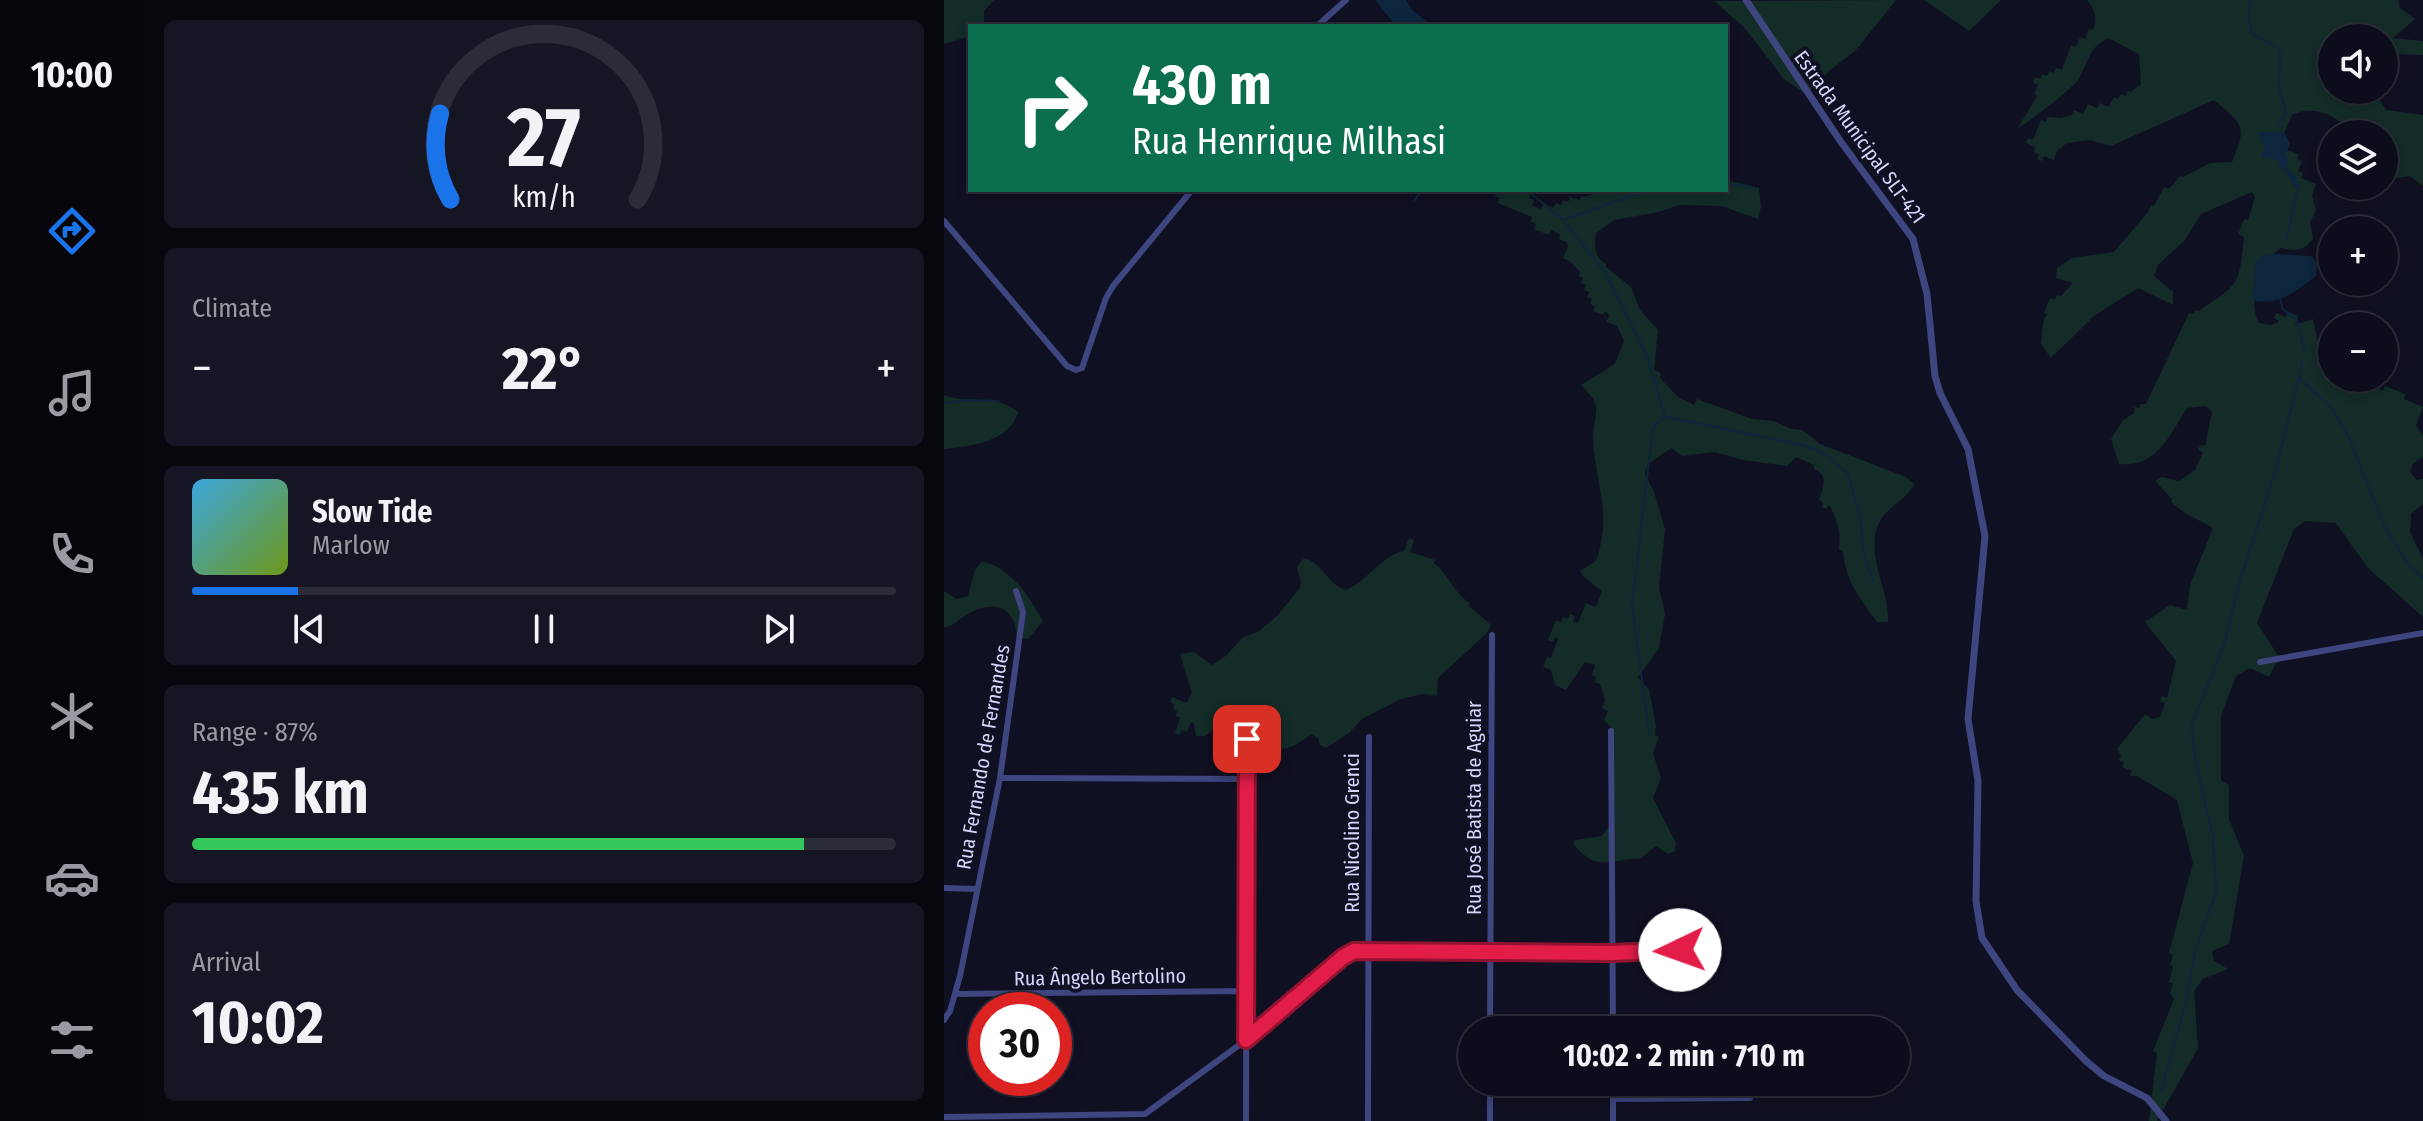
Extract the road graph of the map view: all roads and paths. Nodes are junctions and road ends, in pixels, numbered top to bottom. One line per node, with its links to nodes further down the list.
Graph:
1 (1346, 0): 3 (street)
2 (1746, 0): 36 (street, Estrada Municipal SLT-421)
3 (1319, 24)
4 (1190, 192): 5 (street)
5 (944, 221)
6 (1016, 591): 13 (street, Rua Fernando de Fernandes)
7 (2423, 633): 9 (street)
8 (1492, 635): 19 (street, Rua José Batista de Aguiar)
9 (2260, 662)
10 (1611, 731): 20 (street)
11 (1369, 737): 18 (street, Rua Nicolino Grenci)
12 (1247, 739): 14 (street)
13 (1000, 778): 14 (street); 16 (street, Rua Fernando de Fernandes)
14 (1246, 779): 21 (street)
15 (944, 888): 16 (street)
16 (977, 889): 22 (street, Rua Fernando de Fernandes)
17 (1680, 950): 20 (street)
18 (1367, 951): 19 (street); 26 (street); 33 (street, Rua Nicolino Grenci)
19 (1490, 951): 20 (street); 23 (street, Rua José Batista de Aguiar)
20 (1612, 953): 24 (street)
21 (1247, 991): 22 (street, Rua Ângelo Bertolino); 26 (street)
22 (955, 994): 25 (street, Rua Fernando de Fernandes)
23 (1490, 1016)
24 (1613, 1016)
25 (944, 1020)
26 (1246, 1040): 31 (street); 32 (street)
27 (1490, 1096): 34 (street)
28 (1750, 1098): 29 (street)
29 (1613, 1099): 35 (street)
30 (944, 1117): 31 (street)
31 (1145, 1117)
32 (1246, 1121)
33 (1368, 1121)
34 (1490, 1121)
35 (1613, 1121)
36 (2166, 1121)

